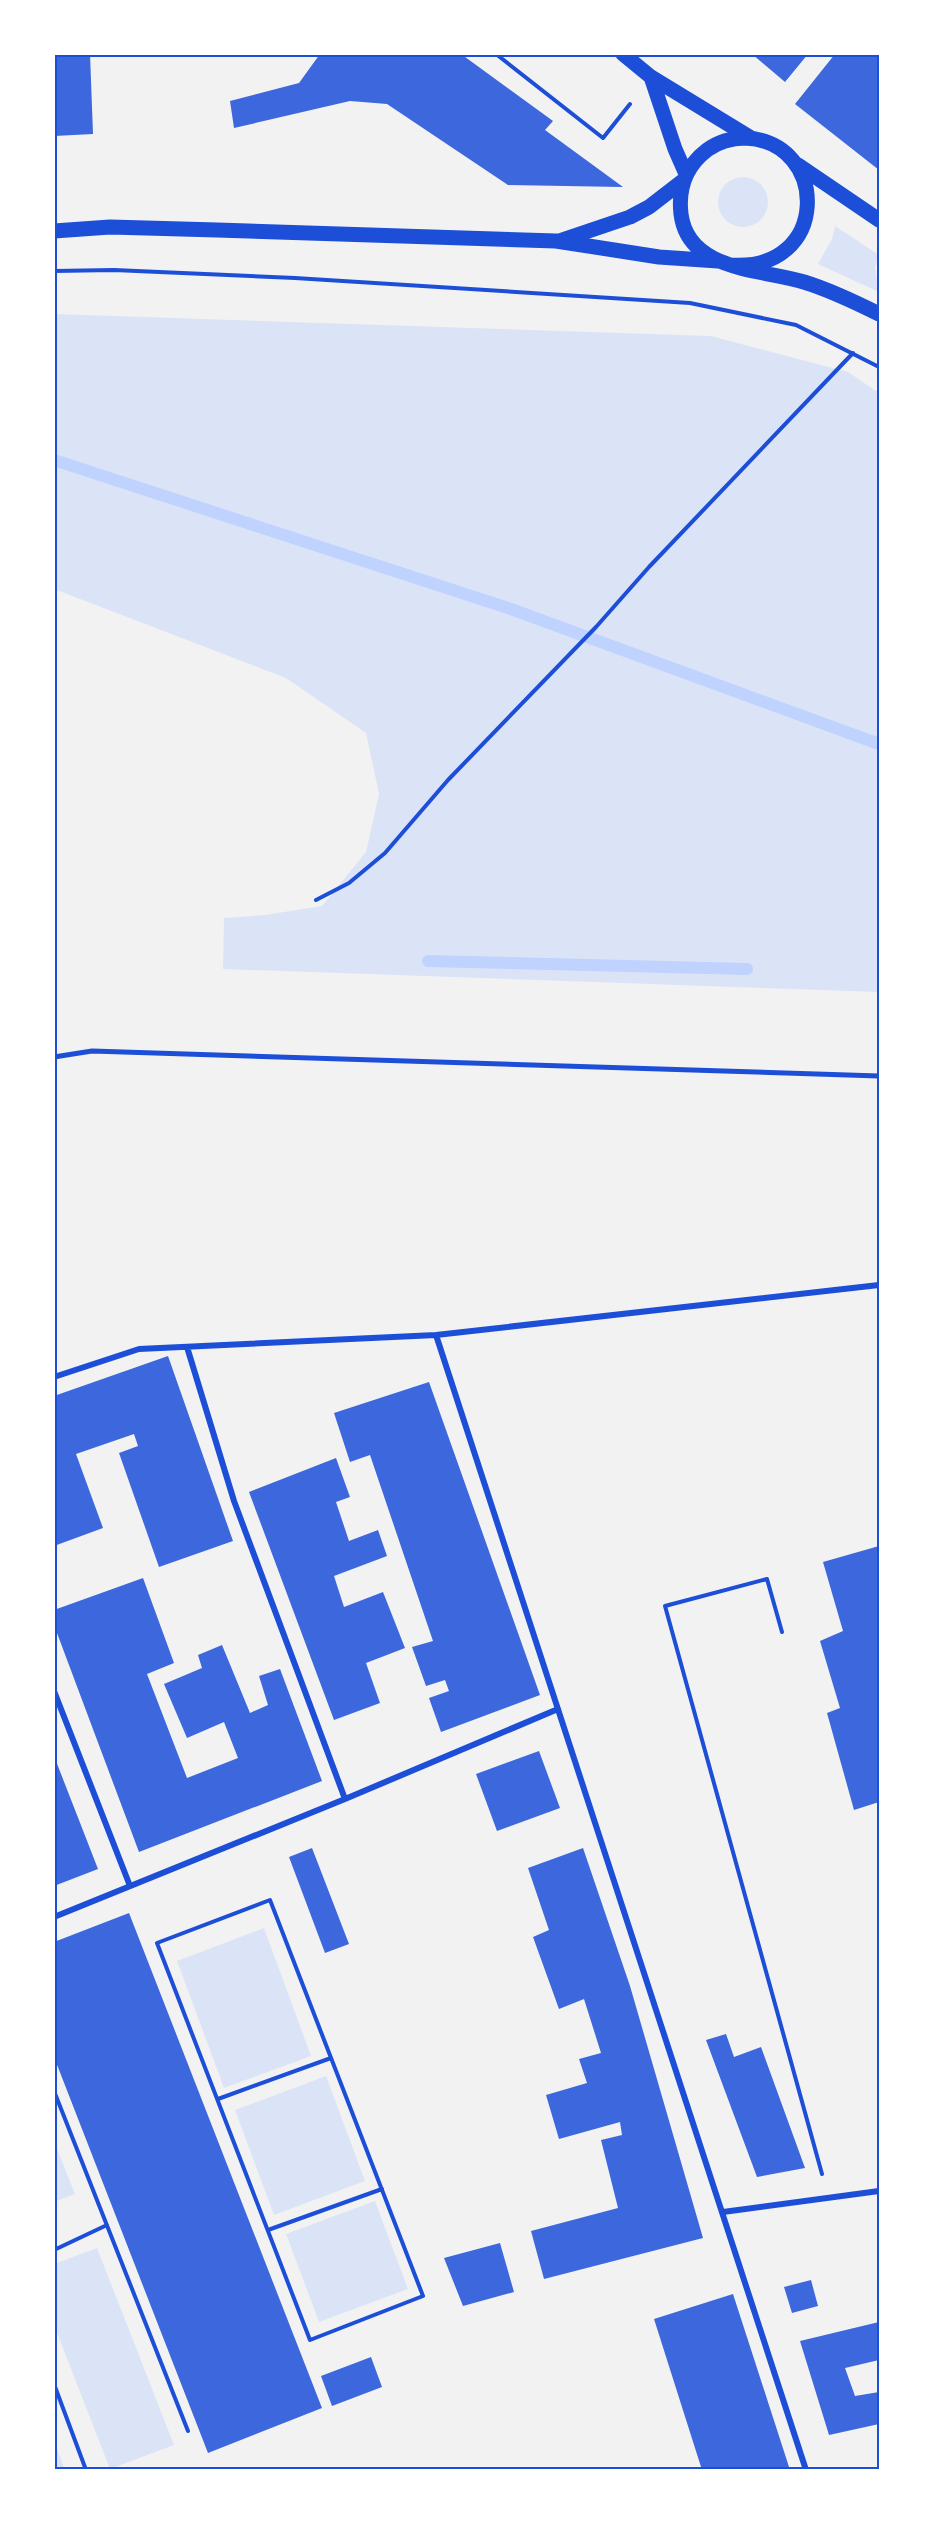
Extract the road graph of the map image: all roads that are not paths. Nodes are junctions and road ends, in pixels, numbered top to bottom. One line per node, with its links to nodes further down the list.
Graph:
1 (623, 54): 2 (main road)
2 (651, 77): 3 (main road); 5 (main road)
3 (752, 138): 4 (main road); 5 (main road)
4 (794, 161): 6 (main road); 9 (main road)
5 (685, 177): 8 (main road); 9 (main road)
6 (879, 220)
7 (54, 231): 8 (main road)
8 (556, 241): 9 (main road)
9 (724, 263): 10 (main road)
10 (879, 314)
11 (54, 1057): 12 (street)
12 (879, 1076)
13 (879, 1285): 14 (street)
14 (436, 1335): 15 (street); 18 (street)
15 (187, 1347): 16 (street); 19 (street)
16 (54, 1377)
17 (54, 1691): 20 (street)
18 (558, 1709): 19 (street); 23 (street)
19 (345, 1799): 20 (street)
20 (130, 1886): 21 (street)
21 (54, 1917)
22 (879, 2191): 23 (street)
23 (723, 2212): 24 (street)
24 (807, 2470)

